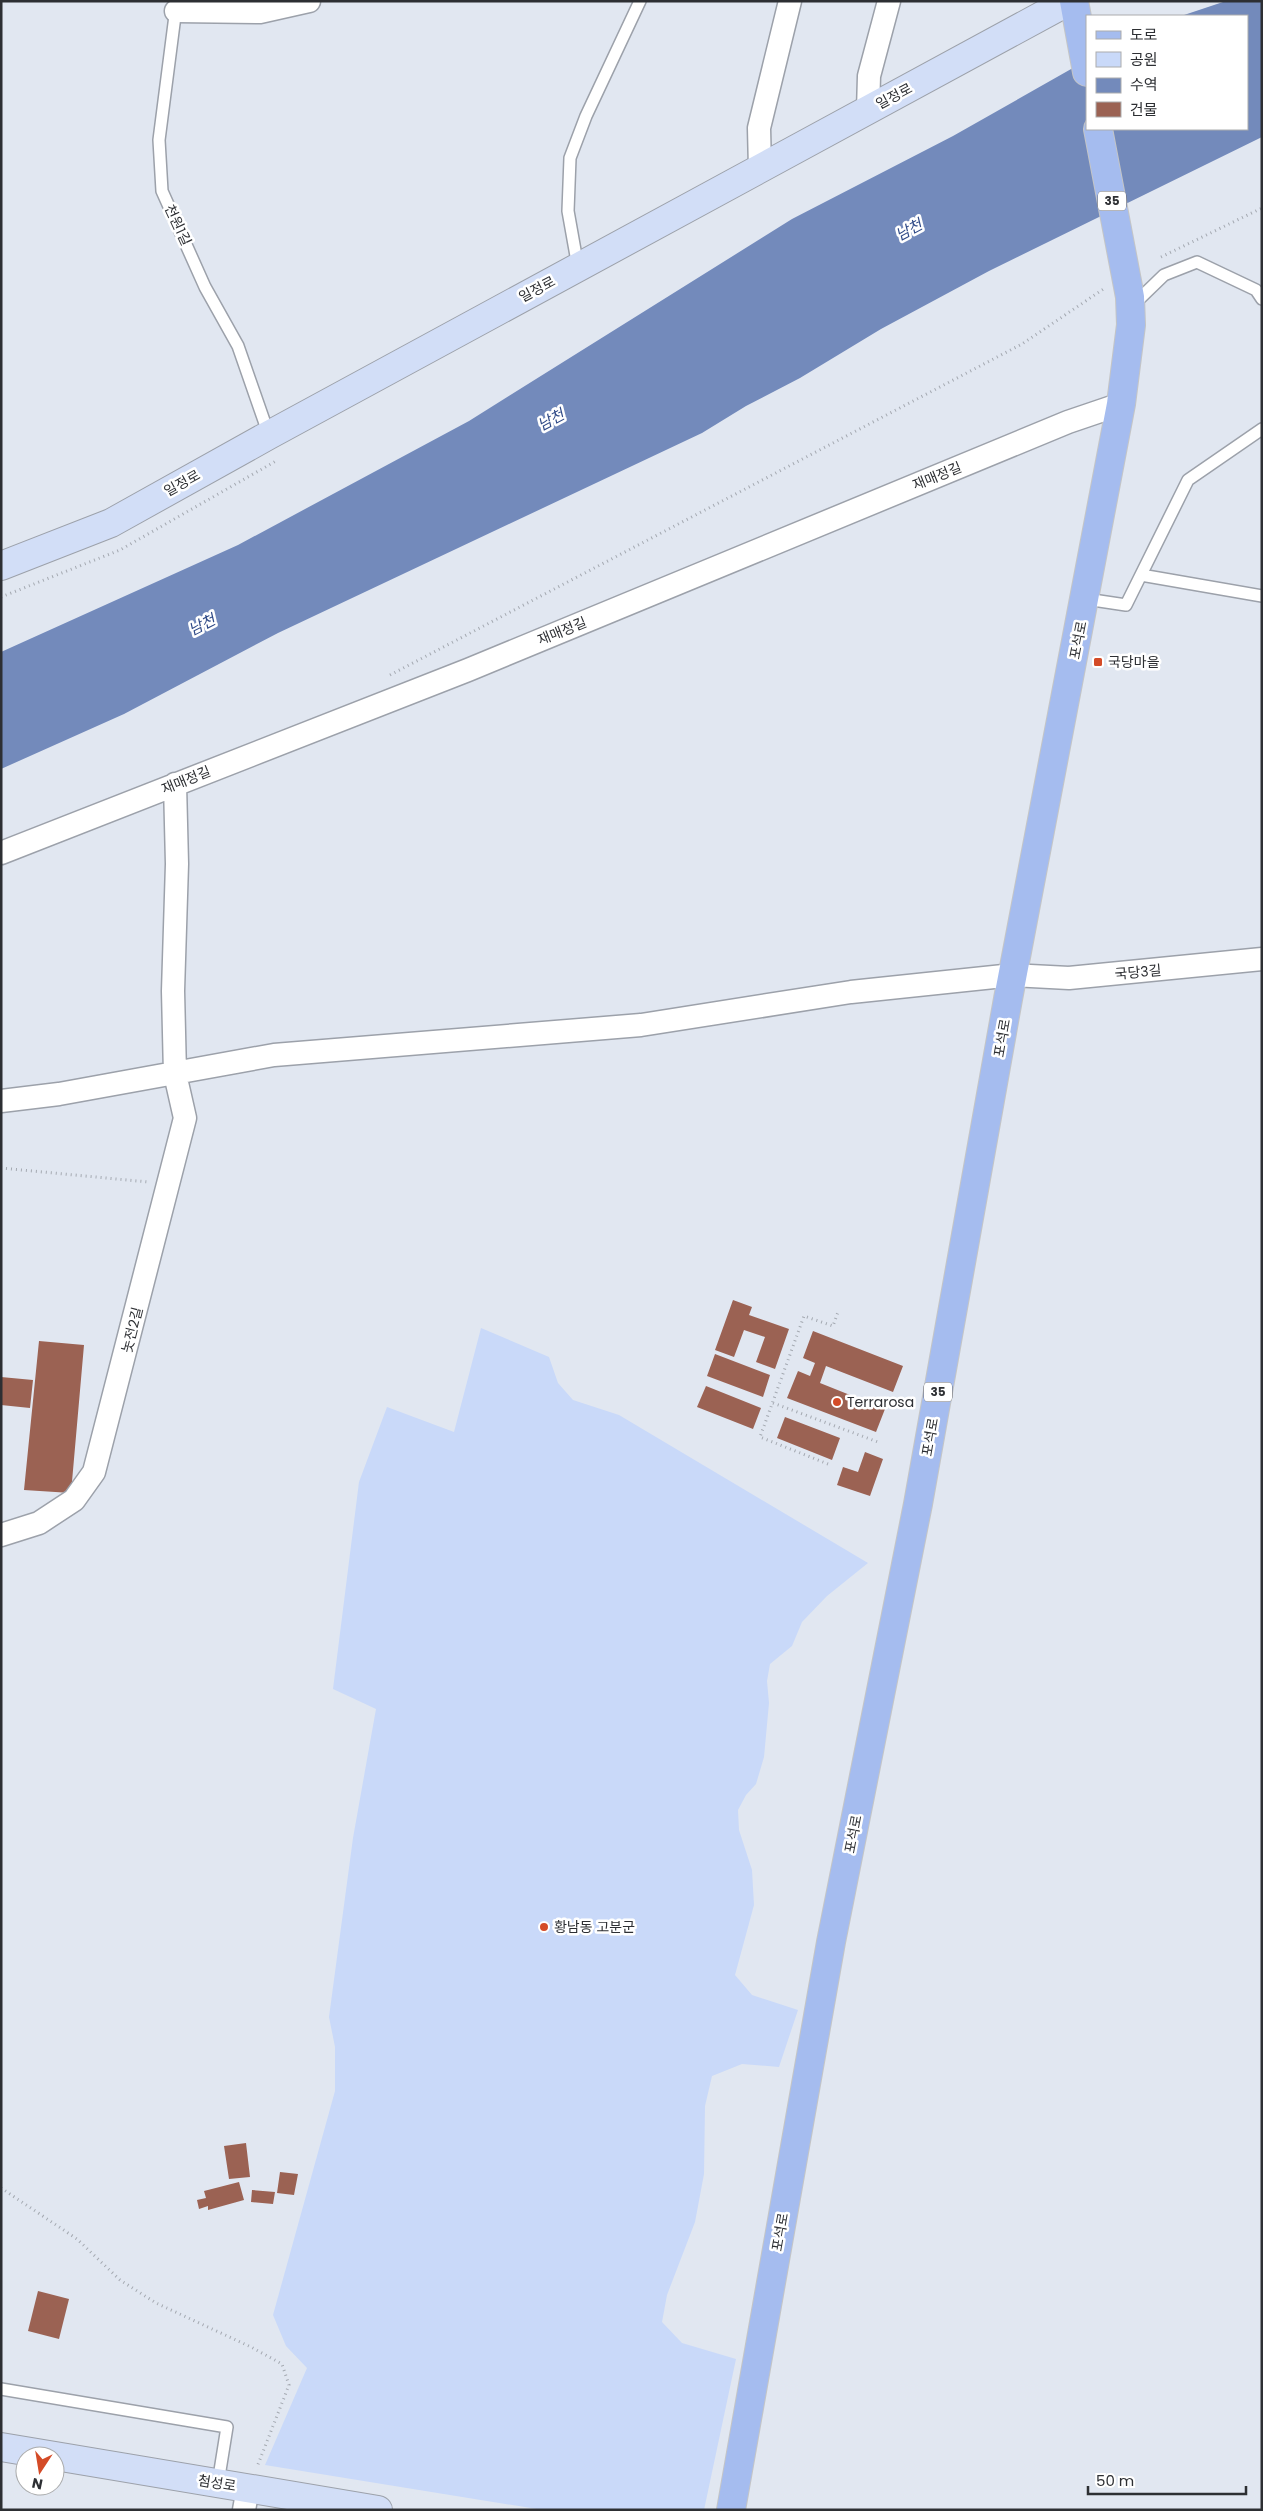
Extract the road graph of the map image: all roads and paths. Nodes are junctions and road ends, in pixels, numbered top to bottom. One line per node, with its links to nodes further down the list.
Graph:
1 (309, 1): 7 (street)
2 (640, 1): 13 (lane)
3 (790, 1): 11 (street)
4 (889, 1): 9 (street)
5 (1069, 1): 9 (street, 일정로)
6 (1074, 1): 8 (main road)
7 (177, 6): 19 (lane, 천원1길)
8 (1086, 67)
9 (868, 110): 11 (street, 일정로)
10 (1098, 130): 14 (main road, 35)
11 (760, 168): 13 (street, 일정로)
12 (1262, 208): 14 (path)
13 (578, 267): 19 (street, 일정로)
14 (1127, 274): 16 (main road, 포석로 / 35); 24 (path)
15 (1262, 299): 16 (lane)
16 (1131, 308): 17 (main road, 포석로 / 35)
17 (1122, 404): 23 (main road, 포석로 / 35); 25 (street, 재매정길)
18 (1262, 429): 21 (lane)
19 (269, 435): 20 (street, 일정로)
20 (1, 566)
21 (1141, 575): 22 (lane); 23 (lane)
22 (1262, 596)
23 (1086, 598): 28 (main road, 포석로 / 35)
24 (382, 680)
25 (175, 784): 26 (street, 재매정길); 29 (street, 놋전2길)
26 (1, 853)
27 (1262, 959): 28 (street, 국당3길)
28 (1013, 975): 29 (street, 국당3길); 46 (main road, 포석로 / 35)
29 (175, 1074): 30 (street, 국당3길); 32 (street, 놋전2길)
30 (1, 1102)
31 (1, 1168): 32 (path)
32 (168, 1184): 37 (street, 놋전2길)
33 (838, 1312): 34 (path)
34 (773, 1403): 35 (path); 36 (path)
35 (878, 1442)
36 (828, 1464)
37 (1, 1535)
38 (1, 2188): 44 (path)
39 (1, 2389): 43 (lane)
40 (1, 2447): 41 (street, 첨성로)
41 (15, 2449)
42 (65, 2458): 43 (street, 첨성로)
43 (218, 2483): 44 (street, 첨성로)
44 (246, 2499): 45 (street, 첨성로)
45 (378, 2510)
46 (731, 2510)

